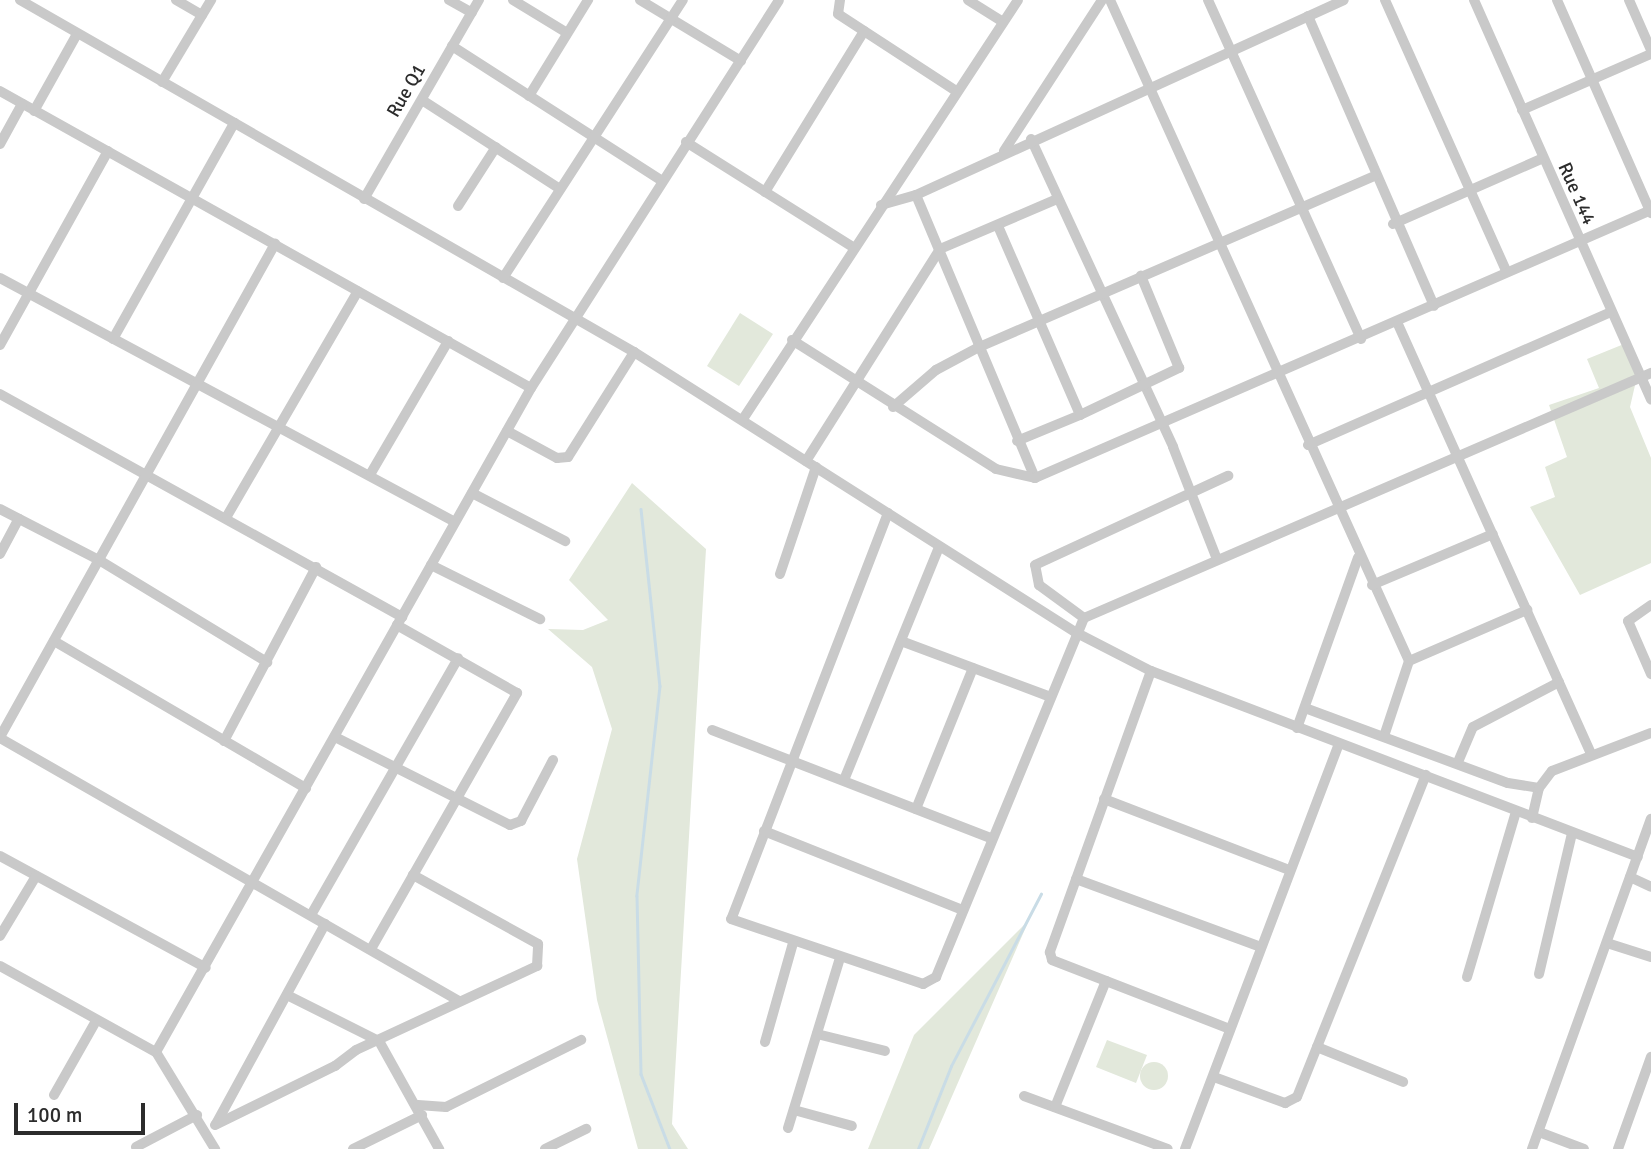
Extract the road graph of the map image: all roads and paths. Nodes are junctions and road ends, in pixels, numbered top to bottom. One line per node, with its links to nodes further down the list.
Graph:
1 (19, 0): 29 (street)
2 (176, 0): 23 (street)
3 (211, 0): 23 (street)
4 (449, 0): 22 (street)
5 (480, 0): 22 (street, Rue Q1)
6 (513, 0): 28 (street)
7 (588, 0): 28 (street)
8 (640, 0): 25 (street)
9 (683, 0): 25 (street)
10 (779, 0): 33 (street)
11 (841, 0): 27 (street)
12 (968, 0): 26 (street)
13 (1018, 0): 26 (street)
14 (1102, 0): 51 (street)
15 (1110, 0): 36 (street)
16 (1208, 0): 31 (street)
17 (1344, 0): 24 (street)
18 (1385, 0): 57 (street)
19 (1474, 0): 42 (street, Rue 144)
20 (1557, 0): 35 (street)
21 (1629, 0): 32 (street)
22 (472, 13): 30 (street, Rue Q1)
23 (202, 15): 34 (street)
24 (1308, 16): 31 (street); 53 (street)
25 (671, 19): 33 (street); 45 (street)
26 (1003, 22): 38 (street)
27 (864, 31): 38 (street); 56 (street)
28 (568, 33): 39 (street)
29 (77, 34): 34 (street); 43 (street)
30 (452, 46): 39 (street); 40 (street, Rue Q1)
31 (1231, 46): 36 (street); 64 (street)
32 (1651, 52): 35 (street)
33 (741, 61): 47 (street)
34 (162, 82): 44 (street)
35 (1591, 82): 42 (street); 65 (street)
36 (1148, 84): 46 (street); 68 (street)
37 (0, 91): 41 (street)
38 (956, 91): 62 (street)
39 (529, 96): 45 (street)
40 (422, 100): 49 (street); 60 (street, Rue Q1)
41 (22, 104): 43 (street); 48 (street)
42 (1522, 110): 52 (street, Rue 144)
43 (34, 111): 50 (street)
44 (234, 123): 59 (street); 60 (street)
45 (597, 138): 54 (street); 55 (street)
46 (1031, 139): 51 (street); 61 (street)
47 (686, 142): 54 (street); 56 (street)
48 (0, 144)
49 (496, 147): 55 (street); 63 (street)
50 (108, 151): 59 (street); 79 (street)
51 (1004, 151): 58 (street)
52 (1541, 159): 57 (street); 69 (street, Rue 144)
53 (1374, 176): 64 (street); 66 (street)
54 (661, 180): 82 (street)
55 (560, 189): 76 (street)
56 (765, 191): 71 (street)
57 (1468, 191): 66 (street); 73 (street)
58 (916, 195): 62 (street); 72 (street)
59 (193, 197): 70 (street); 85 (street)
60 (364, 199): 76 (street)
61 (1057, 199): 67 (street); 78 (street)
62 (881, 205): 71 (street)
63 (458, 206)
64 (1300, 208): 68 (street); 86 (street)
65 (1651, 211): 69 (street)
66 (1393, 223): 80 (street)
67 (998, 226): 72 (street); 83 (street)
68 (1218, 241): 74 (street); 93 (street)
69 (1577, 242): 73 (street); 81 (street, Rue 144)
70 (275, 244): 77 (street); 95 (street)
71 (854, 248): 87 (street)
72 (940, 249): 90 (street); 94 (street)
73 (1506, 271): 80 (street)
74 (1141, 276): 78 (street); 96 (street)
75 (0, 278): 79 (street)
76 (503, 278): 82 (street)
77 (358, 291): 88 (street); 104 (street)
78 (1101, 293): 83 (street); 96 (street)
79 (29, 294): 85 (street); 89 (street)
80 (1434, 306): 84 (street)
81 (1609, 313): 92 (street, Rue 144); 98 (street)
82 (574, 318): 91 (street); 97 (street)
83 (1040, 320): 90 (street); 102 (street)
84 (1397, 322): 86 (street); 98 (street)
85 (113, 339): 95 (street)
86 (1361, 339): 93 (street)
87 (792, 340): 94 (street); 103 (street)
88 (448, 341): 97 (street); 112 (street)
89 (0, 345)
90 (977, 348): 101 (street); 107 (street)
91 (634, 352): 103 (street); 106 (street)
92 (1646, 375): 100 (street, Rue 144); 109 (street)
93 (1277, 376): 105 (street); 108 (street)
94 (855, 380): 101 (street); 110 (street)
95 (196, 382): 104 (street); 111 (street)
96 (1143, 386): 102 (street); 105 (street)
97 (531, 388): 106 (street)
98 (1431, 391): 108 (street); 109 (street)
99 (0, 394): 111 (street)
100 (1651, 400)
101 (893, 407): 114 (street)
102 (1080, 415): 107 (street)
103 (743, 419): 110 (street)
104 (279, 424): 112 (street); 120 (street)
105 (1160, 427): 114 (street); 116 (street)
106 (507, 431): 115 (street)
107 (1017, 441): 114 (street)
108 (1308, 445): 118 (street)
109 (1458, 453): 118 (street); 123 (street)
110 (811, 464): 119 (street); 132 (street)
111 (149, 472): 120 (street); 129 (street)
112 (371, 473): 122 (street)
113 (1228, 476): 116 (street)
114 (1034, 478)
115 (472, 493): 122 (street); 124 (street)
116 (1191, 493): 128 (street); 136 (street)
117 (0, 509): 121 (street)
118 (1335, 509): 127 (street); 128 (street)
119 (888, 513): 125 (street); 161 (street)
120 (227, 516): 131 (street)
121 (19, 519): 126 (street); 129 (street)
122 (456, 522): 130 (street)
123 (1493, 534): 133 (street); 135 (street)
124 (565, 541)
125 (939, 547): 139 (street); 141 (street)
126 (0, 554)
127 (1358, 558): 133 (street); 150 (street)
128 (1217, 559): 136 (street)
129 (99, 560): 140 (street); 144 (street)
130 (431, 565): 137 (street); 138 (street)
131 (316, 567): 138 (street); 144 (street)
132 (780, 574)
133 (1371, 585): 143 (street)
134 (1651, 605): 147 (street)
135 (1527, 611): 143 (street); 148 (street)
136 (1084, 618): 139 (street)
137 (540, 620)
138 (399, 621): 142 (street); 155 (street)
139 (1075, 632): 146 (street); 149 (street)
140 (54, 641): 156 (street); 157 (street)
141 (901, 641): 145 (street); 165 (street)
142 (458, 658): 163 (street); 168 (street)
143 (1409, 661): 154 (street)
144 (267, 662): 157 (street)
145 (973, 668): 149 (street); 170 (street)
146 (1151, 671): 151 (street); 169 (street)
147 (1651, 674)
148 (1559, 682): 159 (street); 162 (street)
149 (1048, 696): 176 (street)
150 (1305, 708): 151 (street); 154 (street)
151 (1297, 728): 158 (street)
152 (712, 730): 161 (street)
153 (1651, 733): 159 (street)
154 (1384, 736): 162 (street)
155 (335, 737): 163 (street); 166 (street)
156 (0, 738): 184 (street)
157 (224, 741): 166 (street)
158 (1339, 744): 164 (street); 179 (street)
159 (1591, 754): 167 (street)
160 (553, 760): 168 (street)
161 (794, 760): 165 (street); 174 (street)
162 (1458, 762): 167 (street)
163 (396, 766): 168 (street); 187 (street)
164 (1426, 775): 171 (street); 209 (street)
165 (844, 780): 170 (street)
166 (306, 788): 184 (street)
167 (1539, 788): 172 (street)
168 (456, 796): 180 (street)
169 (1104, 800): 179 (street); 183 (street)
170 (916, 808): 176 (street)
171 (1516, 811): 172 (street); 199 (street)
172 (1532, 818): 175 (street)
173 (1651, 819): 178 (street)
174 (764, 831): 186 (street); 190 (street)
175 (1572, 832): 178 (street); 198 (street)
176 (990, 838): 186 (street)
177 (0, 856): 181 (street)
178 (1638, 857): 182 (street)
179 (1289, 870): 192 (street)
180 (413, 875): 193 (street); 202 (street)
181 (36, 876): 189 (street); 197 (street)
182 (1630, 877): 185 (street); 191 (street)
183 (1076, 879): 192 (street); 200 (street)
184 (253, 883): 187 (street); 197 (street)
185 (1651, 887)
186 (962, 910): 195 (street)
187 (311, 915): 188 (street)
188 (326, 924): 193 (street); 201 (street)
189 (0, 936)
190 (793, 943): 195 (street); 208 (street)
191 (1606, 943): 194 (street); 225 (street)
192 (1261, 947): 204 (street)
193 (370, 949): 202 (street)
194 (1651, 957)
195 (841, 958): 205 (street)
196 (0, 966): 203 (street)
197 (206, 968): 211 (street)
198 (1539, 974)
199 (1466, 977)
200 (1106, 982): 204 (street); 217 (street)
201 (287, 995): 207 (street); 221 (street)
202 (459, 1001): 207 (street)
203 (96, 1021): 211 (street); 215 (street)
204 (1230, 1029): 213 (street)
205 (817, 1034): 210 (street); 219 (street)
206 (581, 1040): 218 (street)
207 (379, 1041): 218 (street); 221 (street)
208 (765, 1042)
209 (1317, 1047): 213 (street); 214 (street)
210 (885, 1051)
211 (156, 1052): 220 (street)
212 (1651, 1057): 236 (street)
213 (1214, 1077): 233 (street)
214 (1403, 1082)
215 (54, 1095)
216 (1024, 1096): 217 (street)
217 (1055, 1107): 232 (street)
218 (420, 1110): 229 (street); 230 (street)
219 (794, 1110): 222 (street); 223 (street)
220 (197, 1115): 226 (street); 227 (street)
221 (215, 1125): 226 (street)
222 (852, 1126)
223 (789, 1128)
224 (586, 1129): 231 (street)
225 (1539, 1132): 234 (street); 235 (street)
226 (209, 1136): 228 (street)
227 (136, 1147)
228 (215, 1149)
229 (353, 1149)
230 (439, 1149)
231 (545, 1149)
232 (1168, 1149)
233 (1185, 1149)
234 (1532, 1149)
235 (1584, 1149)
236 (1618, 1149)

